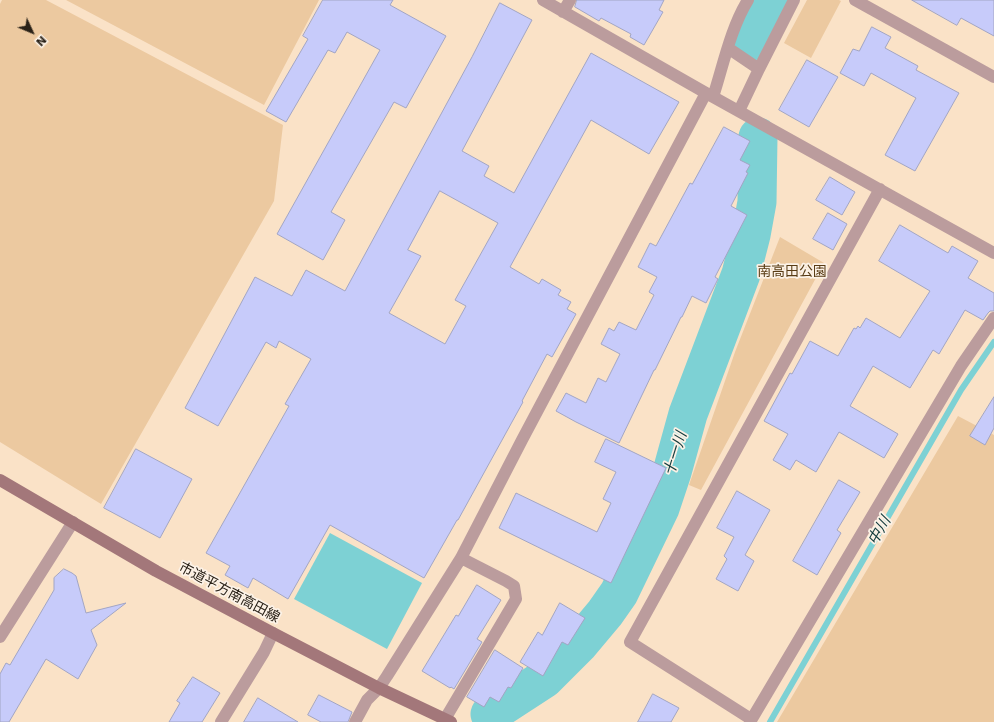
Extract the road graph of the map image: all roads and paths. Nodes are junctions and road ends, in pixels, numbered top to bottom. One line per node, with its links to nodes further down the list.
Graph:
1 (543, 0): 6 (street)
2 (570, 0): 6 (street)
3 (748, 0): 7 (street)
4 (794, 0): 8 (street)
5 (855, 0): 9 (street)
6 (563, 12): 10 (street)
7 (732, 50): 8 (street); 10 (street)
8 (759, 69): 11 (street)
9 (994, 77)
10 (714, 98): 11 (street); 17 (street)
11 (739, 111): 12 (street)
12 (880, 189): 13 (street); 22 (street)
13 (994, 253)
14 (994, 318): 22 (street)
15 (0, 480): 16 (street, 市道平方南高田線)
16 (73, 522): 18 (street, 市道平方南高田線); 19 (street)
17 (461, 558): 20 (street); 21 (street)
18 (273, 633): 20 (street, 市道平方南高田線); 23 (street)
19 (0, 637)
20 (379, 688): 21 (street, 市道平方南高田線); 24 (street)
21 (448, 721)
22 (751, 721)
23 (221, 722)
24 (355, 722)

